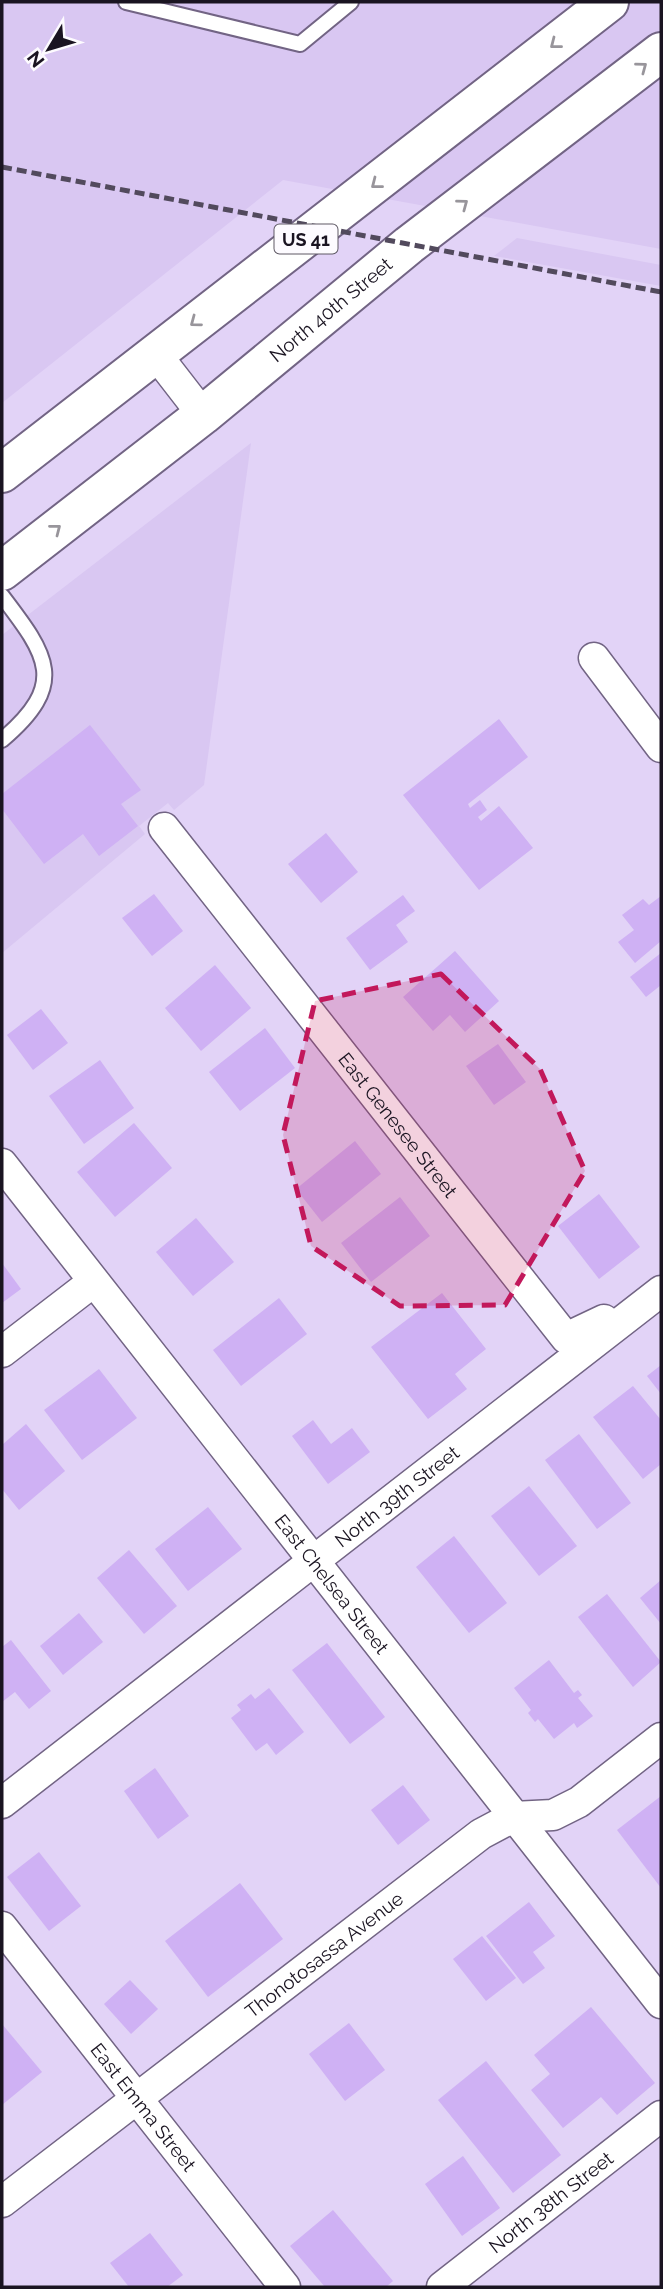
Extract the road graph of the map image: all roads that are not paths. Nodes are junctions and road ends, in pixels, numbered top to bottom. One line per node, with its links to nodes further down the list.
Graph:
1 (127, 2): 5 (lane)
2 (174, 2): 5 (lane)
3 (351, 2): 5 (lane)
4 (609, 2): 7 (main road, US 41, one-way to 7)
5 (188, 19)
6 (661, 52): 8 (main road, North 40th Street, one-way to 6)
7 (155, 353): 8 (street); 9 (main road, US 41)
8 (203, 415): 10 (main road, North 40th Street, one-way to 8)
9 (2, 473)
10 (2, 571)
11 (2, 596): 13 (lane)
12 (594, 658): 14 (street)
13 (2, 740)
14 (661, 747)
15 (164, 828): 18 (street, East Genesee Street)
16 (2, 1164): 17 (street, East Chelsea Street)
17 (93, 1282): 19 (street); 20 (street, East Chelsea Street)
18 (658, 1294): 20 (street, North 39th Street)
19 (2, 1352)
20 (312, 1562): 22 (street, North 39th Street); 23 (street, East Chelsea Street)
21 (661, 1738): 23 (street, Thonotosassa Avenue)
22 (2, 1803)
23 (513, 1817): 25 (street, East Chelsea Street); 26 (street, Thonotosassa Avenue)
24 (2, 1927): 26 (street, East Emma Street)
25 (661, 2003)
26 (135, 2098): 28 (street, Thonotosassa Avenue); 29 (street, East Emma Street)
27 (661, 2116): 30 (street, North 38th Street)
28 (2, 2202)
29 (285, 2287)
30 (442, 2287)

